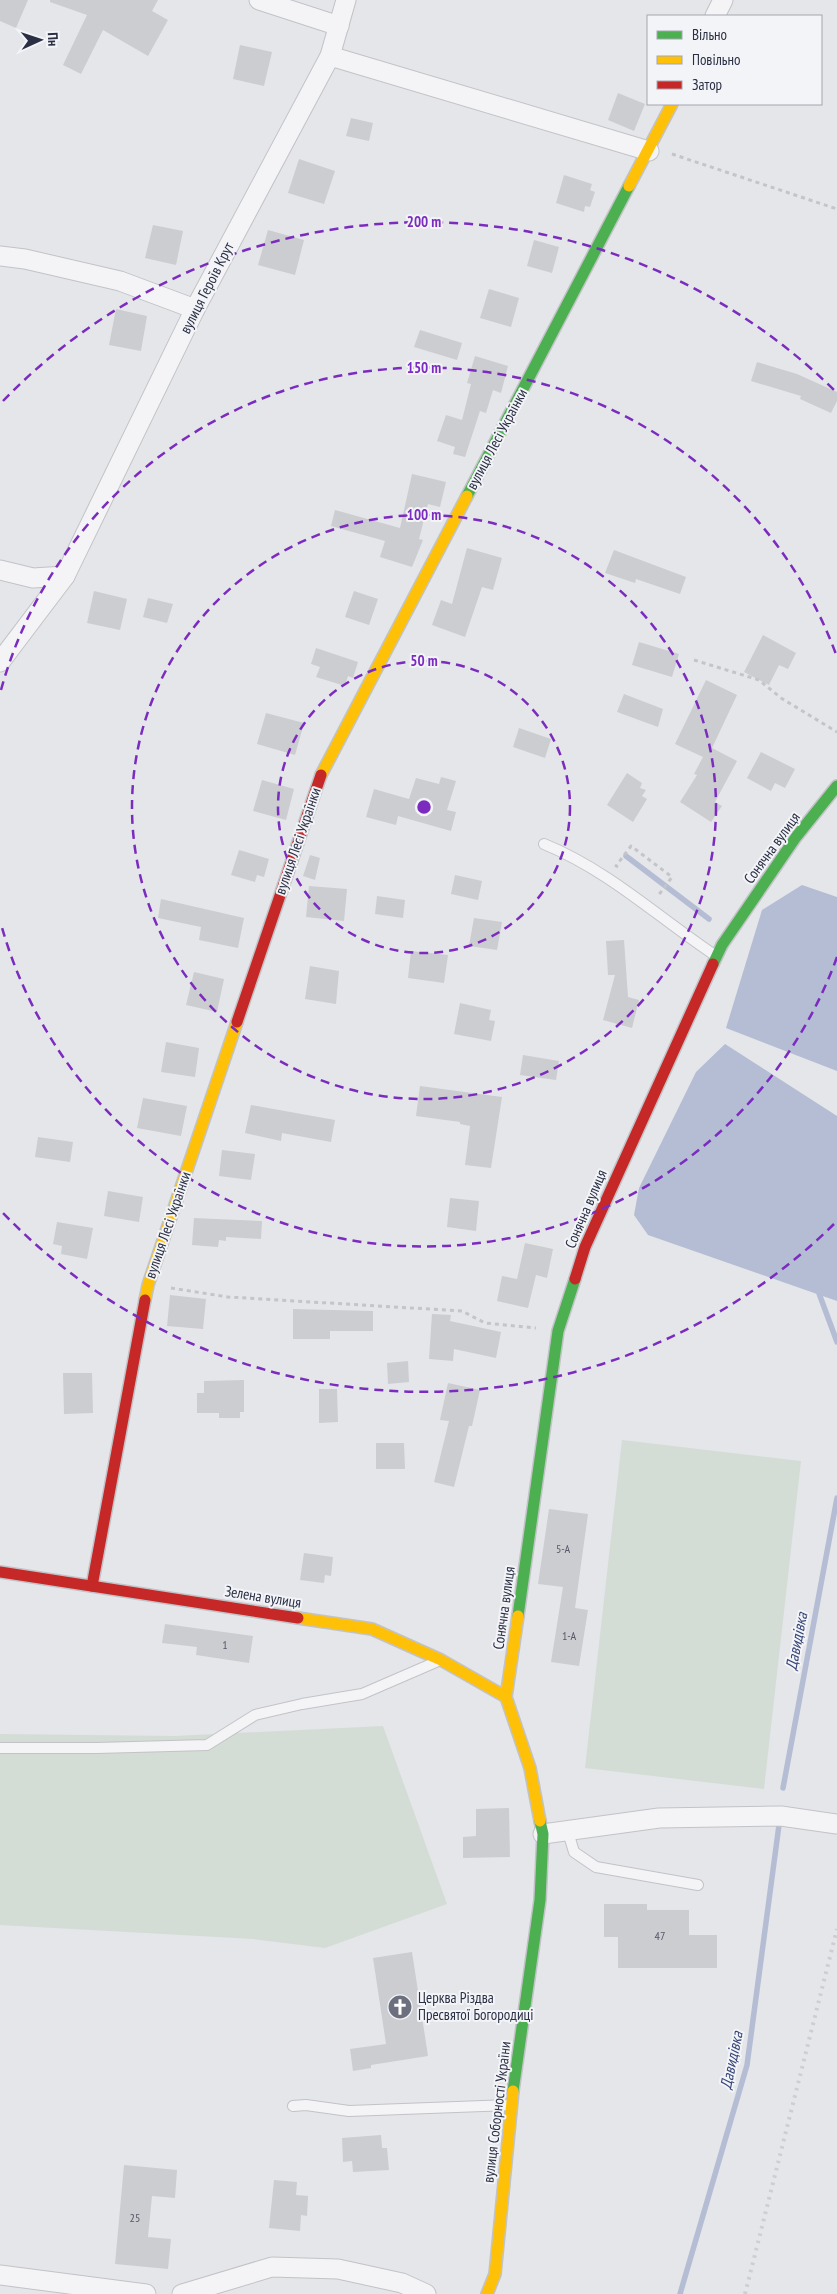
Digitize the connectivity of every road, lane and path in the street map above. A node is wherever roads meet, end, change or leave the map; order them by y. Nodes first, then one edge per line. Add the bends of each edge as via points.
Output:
1 (259, 0) edge
2 (346, 0) edge
3 (723, 0) edge
4 (716, 15) edge
5 (339, 26) junction
6 (330, 56) junction
7 (672, 105) edge
8 (657, 151) junction
9 (837, 209) edge
10 (0, 256) edge
11 (195, 309) junction
12 (0, 570) edge
13 (65, 576) junction
14 (694, 660) dead end
15 (0, 662) edge
16 (837, 732) edge
17 (837, 786) edge
18 (544, 844) dead end
19 (624, 871) dead end
20 (652, 892) dead end
21 (658, 896) junction
22 (665, 902) dead end
23 (717, 956) junction
24 (148, 1284) junction
25 (558, 1331) junction
26 (0, 1572) edge
27 (92, 1586) junction
28 (441, 1660) junction
29 (506, 1697) junction
30 (0, 1748) edge
31 (837, 1824) edge
32 (568, 1832) junction
33 (543, 1834) junction
34 (698, 1885) dead end
35 (511, 2105) junction
36 (293, 2106) dead end
37 (0, 2275) edge
38 (146, 2294) edge
39 (182, 2294) edge
40 (426, 2294) edge
41 (487, 2294) edge

1 - 5 street
2 - 5 street, вулиця Героїв Крут
3 - 4 street
5 - 6 street, вулиця Героїв Крут
6 - 8 street
6 - 11 street, вулиця Героїв Крут
7 - 8 street, вулиця Лесі Українки
8 - 9 path
8 - 24 street, вулиця Лесі Українки via 321,774
10 - 11 street via 120,280
11 - 13 street, вулиця Героїв Крут
12 - 13 street via 33,578
13 - 15 street, вулиця Героїв Крут
14 - 16 path via 759,680 781,698
17 - 23 street, Сонячна вулиця via 796,837
18 - 23 lane via 597,870
19 - 21 path via 616,866 631,846 672,877
20 - 21 path
21 - 22 path
23 - 25 street, Сонячна вулиця via 585,1247
24 - 25 path via 228,1297 462,1311 485,1323
24 - 27 street, вулиця Лесі Українки
25 - 29 street, Сонячна вулиця
26 - 27 street, Зелена вулиця
27 - 28 street, Зелена вулиця via 372,1629
28 - 29 street, Зелена вулиця
28 - 30 lane via 362,1694 255,1716 207,1745
29 - 33 street, вулиця Соборності України via 530,1768
31 - 32 street via 781,1816 659,1818
32 - 33 street
32 - 34 lane via 574,1852 596,1867
33 - 35 street, вулиця Соборності України via 540,1900
35 - 36 lane via 349,2110
35 - 41 street, вулиця Соборності України via 495,2274
37 - 38 street
39 - 40 street via 272,2267 338,2269 402,2283

